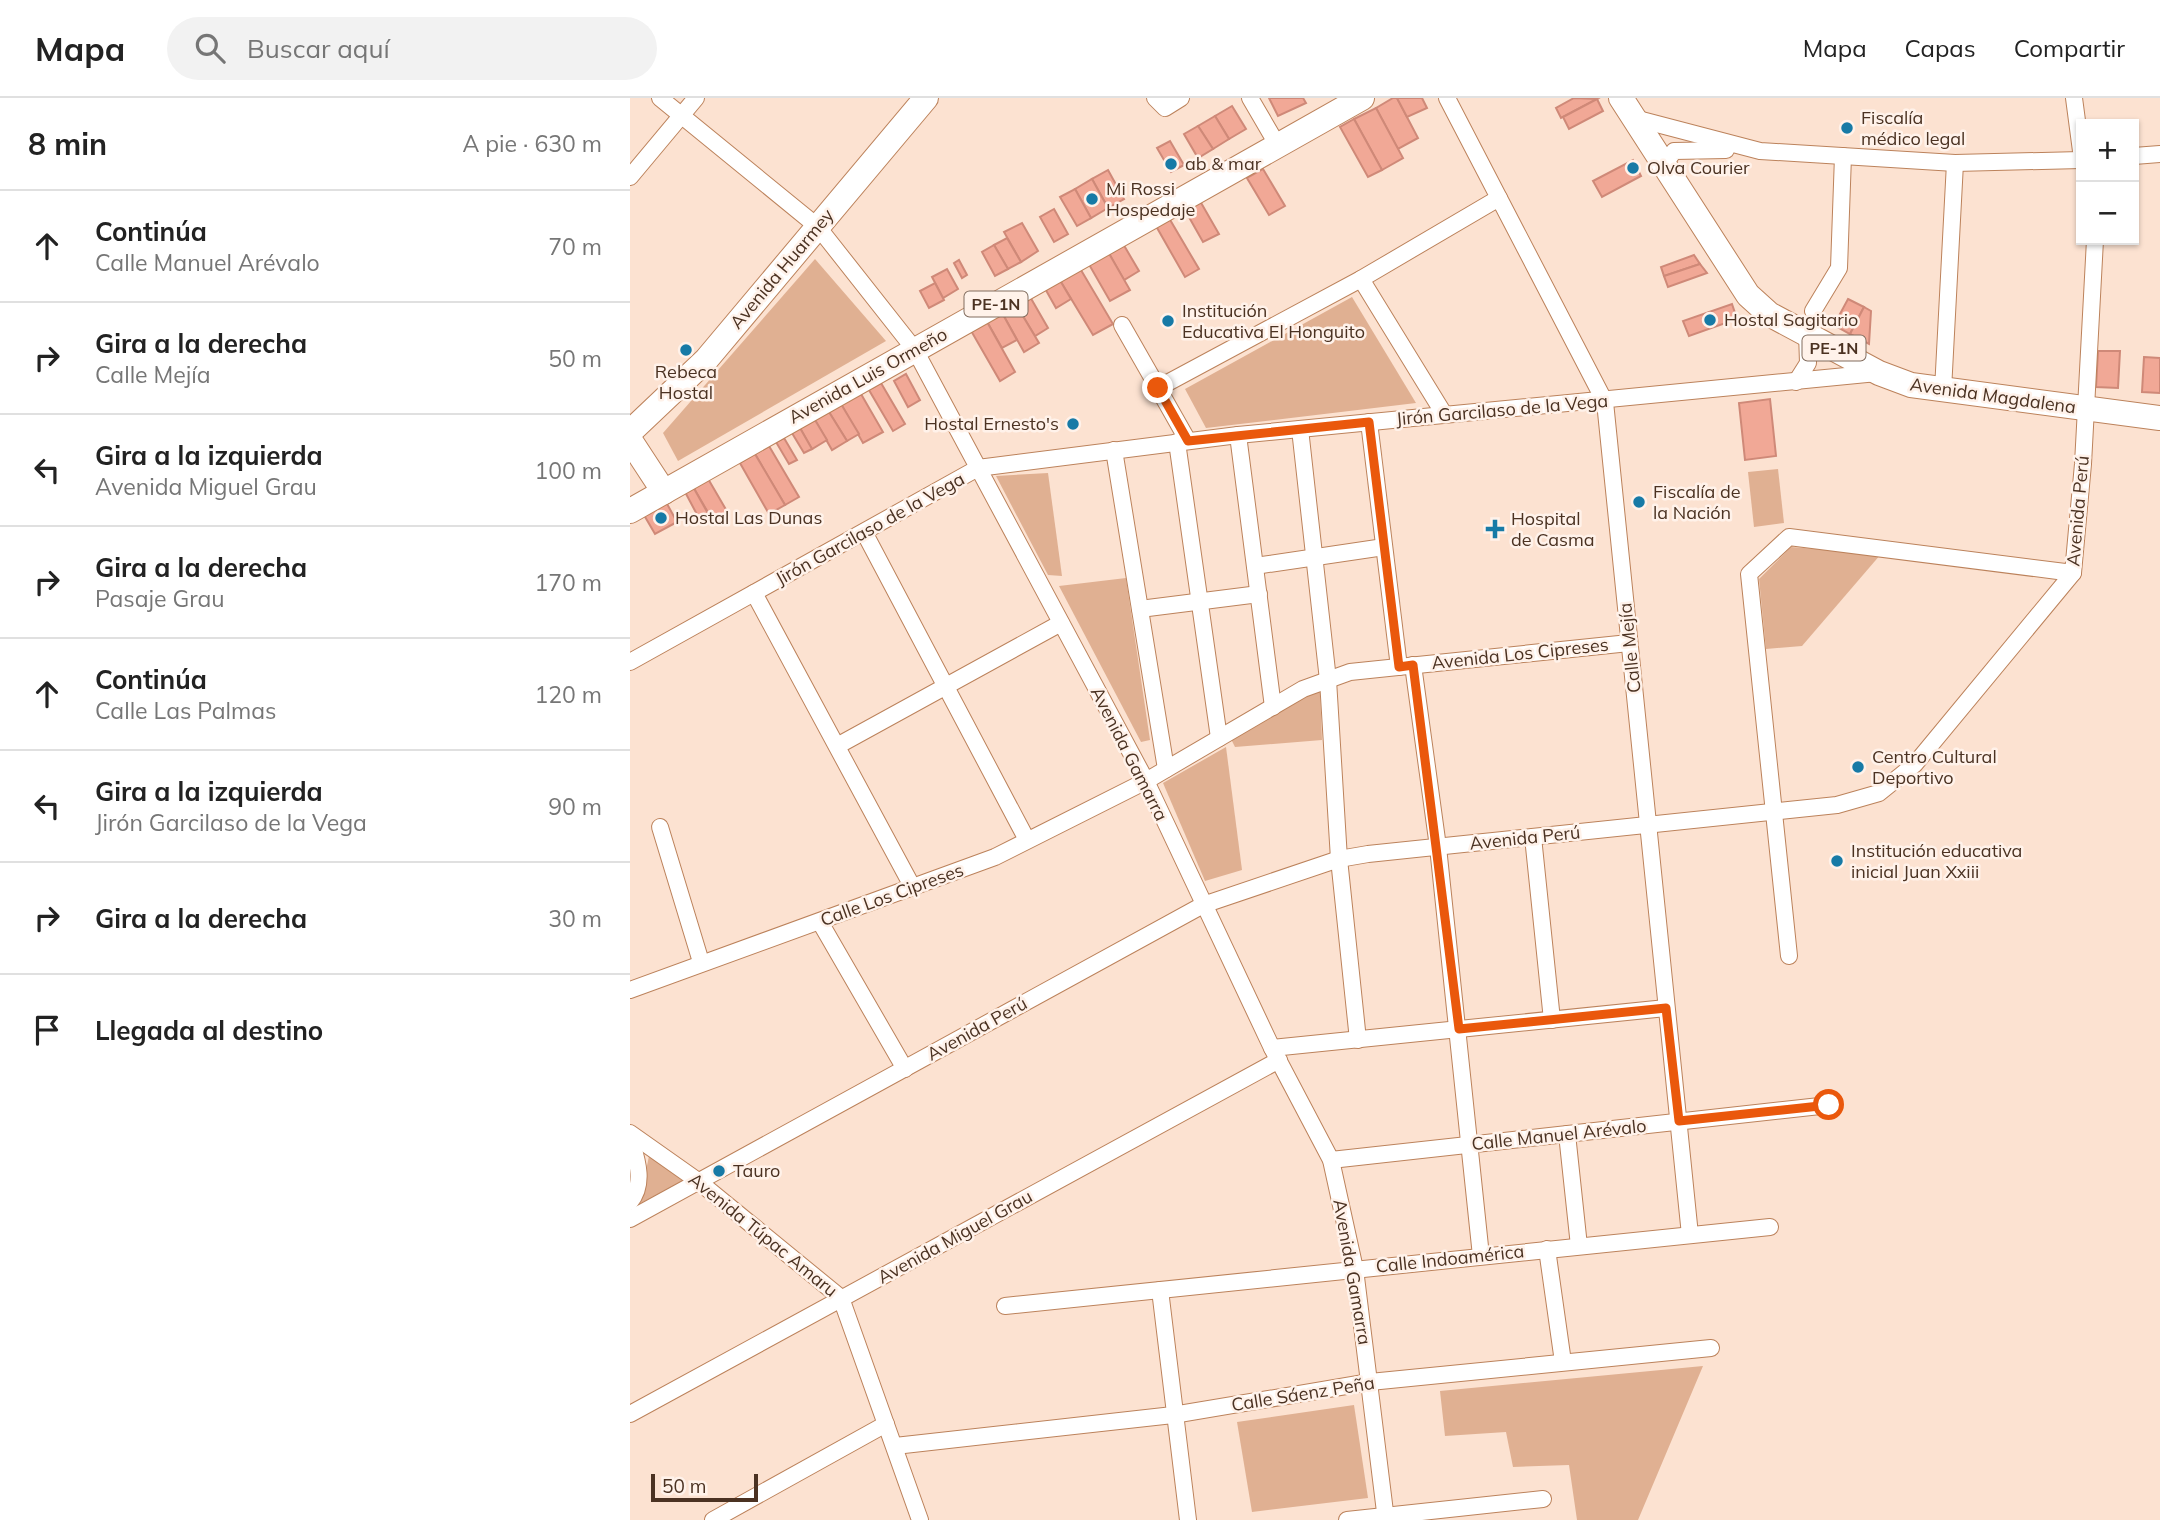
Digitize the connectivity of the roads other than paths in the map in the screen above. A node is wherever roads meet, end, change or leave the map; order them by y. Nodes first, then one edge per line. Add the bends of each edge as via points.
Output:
1 (660, 98) edge
2 (696, 98) edge
3 (926, 98) edge
4 (1181, 98) edge
5 (1250, 98) edge
6 (1362, 98) edge
7 (1447, 98) edge
8 (2074, 98) edge
9 (1160, 103) edge
10 (1628, 108) edge
11 (680, 114) junction
12 (2077, 119) edge
13 (1278, 146) junction
14 (1760, 151) junction
15 (2160, 154) edge
16 (1843, 156) junction
17 (2139, 156) edge
18 (2076, 160) edge
19 (1955, 163) junction
20 (1665, 164) junction
21 (630, 177) edge
22 (1499, 198) junction
23 (818, 228) junction
24 (2095, 245) edge
25 (1361, 279) junction
26 (1810, 322) junction
27 (1122, 325) dead end
28 (915, 350) junction
29 (1879, 373) junction
30 (1796, 382) junction
31 (1158, 388) junction
32 (1943, 390) junction
33 (1605, 402) junction
34 (2084, 410) junction
35 (1444, 414) junction
36 (2160, 418) edge
37 (1369, 422) junction
38 (1300, 429) junction
39 (630, 432) edge
40 (1238, 435) junction
41 (630, 440) edge
42 (1182, 442) junction
43 (1114, 450) junction
44 (978, 468) junction
45 (664, 492) junction
46 (630, 511) edge
47 (864, 532) junction
48 (1384, 547) junction
49 (1314, 557) junction
50 (1255, 566) junction
51 (2073, 573) junction
52 (754, 593) junction
53 (1259, 594) junction
54 (1200, 601) junction
55 (1140, 609) junction
56 (1061, 623) junction
57 (1629, 643) junction
58 (630, 662) edge
59 (1406, 666) junction
60 (1328, 680) junction
61 (946, 686) junction
62 (1273, 707) junction
63 (1219, 738) junction
64 (837, 746) junction
65 (1166, 769) junction
66 (1146, 781) junction
67 (1774, 812) junction
68 (1650, 825) junction
69 (660, 827) dead end
70 (1533, 837) junction
71 (1027, 841) junction
72 (1438, 847) junction
73 (1339, 859) junction
74 (912, 886) junction
75 (1203, 905) junction
76 (820, 922) junction
77 (1789, 956) dead end
78 (701, 962) junction
79 (630, 990) edge
80 (1666, 1008) junction
81 (1552, 1020) junction
82 (1459, 1029) junction
83 (1357, 1040) junction
84 (1276, 1054) junction
85 (905, 1069) junction
86 (1829, 1105) dead end
87 (1679, 1121) junction
88 (1567, 1134) junction
89 (630, 1135) edge
90 (1468, 1145) junction
91 (1331, 1160) junction
92 (698, 1181) junction
93 (630, 1202) edge
94 (630, 1219) edge
95 (1770, 1227) dead end
96 (1690, 1235) junction
97 (1579, 1246) junction
98 (1547, 1249) junction
99 (1481, 1256) junction
100 (1355, 1269) junction
101 (1160, 1290) junction
102 (841, 1298) junction
103 (1006, 1306) dead end
104 (1711, 1348) dead end
105 (1563, 1362) junction
106 (1370, 1382) junction
107 (630, 1414) edge
108 (1173, 1415) junction
109 (886, 1424) junction
110 (895, 1446) junction
111 (1543, 1499) dead end
112 (1386, 1517) edge
113 (713, 1520) edge
114 (920, 1520) edge
115 (1188, 1520) edge
116 (1347, 1520) edge

1 - 11 street, Avenida Gamarra
2 - 11 street
3 - 23 highway, Avenida Huarmey
4 - 9 street
5 - 13 street
6 - 13 highway, Avenida Luis Ormeño / PE-1N
7 - 22 street, Calle Mejía
8 - 12 street
10 - 14 street
10 - 20 highway, Avenida Magdalena / PE-1N
11 - 21 street
11 - 23 street, Avenida Gamarra
13 - 28 highway, Avenida Luis Ormeño / PE-1N
14 - 16 street
14 - 20 street via 1684,148 1674,151
15 - 17 street
16 - 19 street
16 - 26 street via 1839,268
18 - 19 street
19 - 32 street
20 - 26 highway, Avenida Magdalena / PE-1N via 1748,295 1763,311
22 - 25 street
22 - 33 street, Calle Mejía
23 - 28 street, Avenida Gamarra
23 - 39 highway, Avenida Huarmey via 706,360
24 - 34 street, Avenida Perú
25 - 31 street
25 - 35 street
26 - 29 highway, Avenida Magdalena / PE-1N
26 - 30 street via 1808,363
27 - 31 street
28 - 44 street, Avenida Gamarra
28 - 45 highway, Avenida Luis Ormeño / PE-1N
29 - 30 street, Jirón Garcilaso de la Vega
29 - 32 highway, Avenida Magdalena / PE-1N
30 - 33 street, Jirón Garcilaso de la Vega
31 - 42 street
32 - 34 highway, Avenida Magdalena / PE-1N
33 - 35 street, Jirón Garcilaso de la Vega
33 - 57 street, Calle Mejía
34 - 36 highway, Avenida Magdalena / PE-1N
34 - 51 street, Avenida Perú
35 - 37 street, Jirón Garcilaso de la Vega
37 - 38 street, Jirón Garcilaso de la Vega
37 - 48 street
38 - 40 street, Jirón Garcilaso de la Vega
38 - 49 street
40 - 42 street, Jirón Garcilaso de la Vega
40 - 50 street
41 - 45 highway
42 - 43 street, Jirón Garcilaso de la Vega
42 - 54 street
43 - 44 street, Jirón Garcilaso de la Vega
43 - 55 street
44 - 47 street, Jirón Garcilaso de la Vega
44 - 56 street, Avenida Gamarra
45 - 46 highway, Avenida Luis Ormeño / PE-1N
47 - 52 street, Jirón Garcilaso de la Vega
47 - 61 street
48 - 49 street
48 - 59 street
49 - 50 street
49 - 60 street
50 - 53 street
51 - 67 street, Avenida Perú via 1915,764 1879,793 1837,805
51 - 67 street via 1788,537 1749,574
52 - 58 street, Jirón Garcilaso de la Vega
52 - 64 street
53 - 54 street
53 - 62 street
54 - 55 street
54 - 63 street
55 - 65 street
56 - 61 street
56 - 66 street, Avenida Gamarra
57 - 59 street, Avenida Los Cipreses
57 - 68 street, Calle Mejía
59 - 60 street, Avenida Los Cipreses via 1350,672
59 - 72 street
60 - 62 street, Avenida Los Cipreses
60 - 73 street
61 - 64 street
61 - 71 street
62 - 63 street, Avenida Los Cipreses
63 - 65 street, Avenida Los Cipreses
64 - 74 street
65 - 66 street, Avenida Los Cipreses
66 - 71 street, Calle Los Cipreses
66 - 75 street, Avenida Gamarra
67 - 68 street, Avenida Perú
67 - 77 street
68 - 70 street, Avenida Perú
68 - 80 street, Calle Mejía
69 - 78 street
70 - 72 street, Avenida Perú
70 - 81 street
71 - 74 street, Calle Los Cipreses
72 - 73 street, Avenida Perú
72 - 82 street
73 - 75 street, Avenida Perú
73 - 83 street
74 - 76 street, Calle Los Cipreses
75 - 84 street, Avenida Gamarra
75 - 85 street, Avenida Perú
76 - 78 street, Calle Los Cipreses
76 - 85 street
78 - 79 street, Calle Los Cipreses
80 - 81 street, Avenida Miguel Grau
80 - 87 street, Calle Mejía
81 - 82 street, Avenida Miguel Grau
82 - 83 street, Avenida Miguel Grau
82 - 90 street
83 - 84 street, Avenida Miguel Grau
84 - 91 street, Avenida Gamarra
84 - 102 street, Avenida Miguel Grau
85 - 92 street, Avenida Perú
86 - 87 street, Calle Manuel Arévalo
87 - 88 street, Calle Manuel Arévalo
87 - 96 street, Calle Mejía
88 - 90 street, Calle Manuel Arévalo
88 - 97 street
89 - 92 street, Avenida Túpac Amaru
89 - 93 street via 640,1170
90 - 91 street, Calle Manuel Arévalo
90 - 99 street
91 - 100 street, Avenida Gamarra
92 - 94 street, Avenida Perú
92 - 102 street, Avenida Túpac Amaru
95 - 96 street, Calle Indoamérica
96 - 97 street, Calle Indoamérica
97 - 98 street, Calle Indoamérica
98 - 99 street, Calle Indoamérica
98 - 105 street
99 - 100 street, Calle Indoamérica
100 - 101 street, Calle Indoamérica
100 - 106 street, Avenida Gamarra
101 - 103 street, Calle Indoamérica
101 - 108 street
102 - 107 street, Avenida Miguel Grau
102 - 109 street, Avenida Túpac Amaru
104 - 105 street, Calle Sáenz Peña
105 - 106 street, Calle Sáenz Peña
106 - 108 street, Calle Sáenz Peña
106 - 112 street, Avenida Gamarra
108 - 110 street, Calle Sáenz Peña
108 - 115 street
109 - 110 street, Avenida Túpac Amaru
109 - 113 street
110 - 114 street, Avenida Túpac Amaru
111 - 112 street
112 - 116 street

